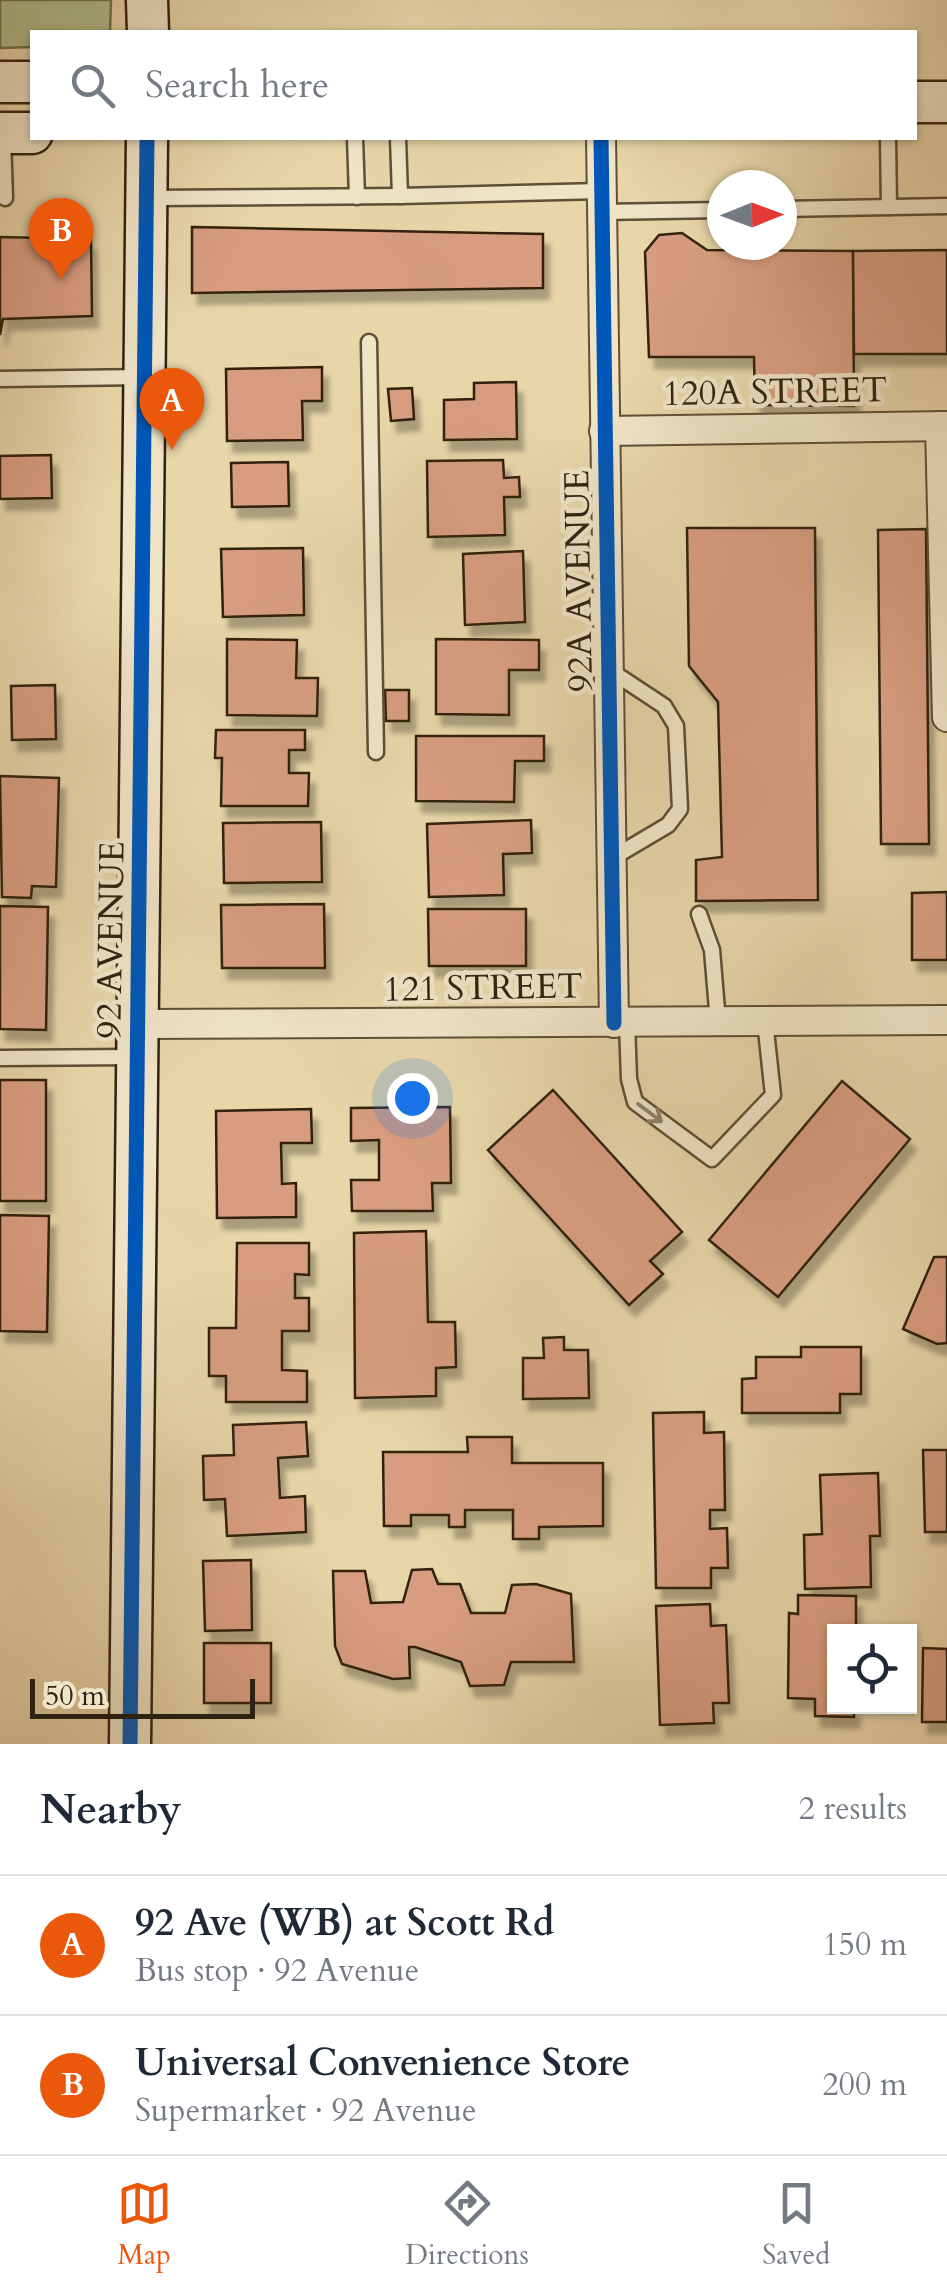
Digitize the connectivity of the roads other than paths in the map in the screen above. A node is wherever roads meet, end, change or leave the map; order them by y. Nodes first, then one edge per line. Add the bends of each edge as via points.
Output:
1 (148, 0) edge
2 (148, 30) edge
3 (0, 82) edge
4 (30, 82) edge
5 (917, 102) edge
6 (947, 102) edge
7 (12, 133) edge
8 (147, 140) edge
9 (355, 140) edge
10 (398, 140) edge
11 (601, 140) edge
12 (888, 140) edge
13 (400, 196) junction
14 (357, 197) junction
15 (5, 198) dead end
16 (146, 198) junction
17 (601, 201) junction
18 (947, 206) edge
19 (889, 207) junction
20 (707, 209) edge
21 (797, 209) edge
22 (369, 342) dead end
23 (144, 377) junction
24 (0, 379) edge
25 (944, 426) edge
26 (604, 431) junction
27 (610, 670) junction
28 (947, 717) edge
29 (376, 752) dead end
30 (614, 857) junction
31 (699, 914) dead end
32 (947, 1020) edge
33 (765, 1021) junction
34 (718, 1022) junction
35 (620, 1023) junction
36 (139, 1040) junction
37 (0, 1058) edge
38 (130, 1744) edge

1 - 2 street
3 - 4 street
5 - 6 street
7 - 15 lane
8 - 16 street, 92 AVENUE
9 - 14 lane
10 - 13 lane
11 - 17 street, 92A AVENUE
12 - 19 lane
13 - 14 lane
13 - 17 lane
14 - 16 lane
16 - 23 street, 92 AVENUE
17 - 20 lane
17 - 26 street, 92A AVENUE
18 - 19 lane
19 - 21 lane
22 - 29 lane
23 - 24 lane
23 - 36 street, 92 AVENUE
25 - 26 street, 120A STREET
25 - 28 street
26 - 27 street, 92A AVENUE
27 - 30 street, 92A AVENUE
27 - 30 lane via 664,706 676,726 680,808 668,825
30 - 35 street, 92A AVENUE
31 - 34 lane via 712,950
32 - 33 street, 121 STREET
33 - 34 street, 121 STREET
35 -> 33 lane via 635,1102 712,1159 772,1095
34 - 35 street, 121 STREET
35 - 36 street, 121 STREET
36 - 37 lane
36 - 38 street, 92 AVENUE

